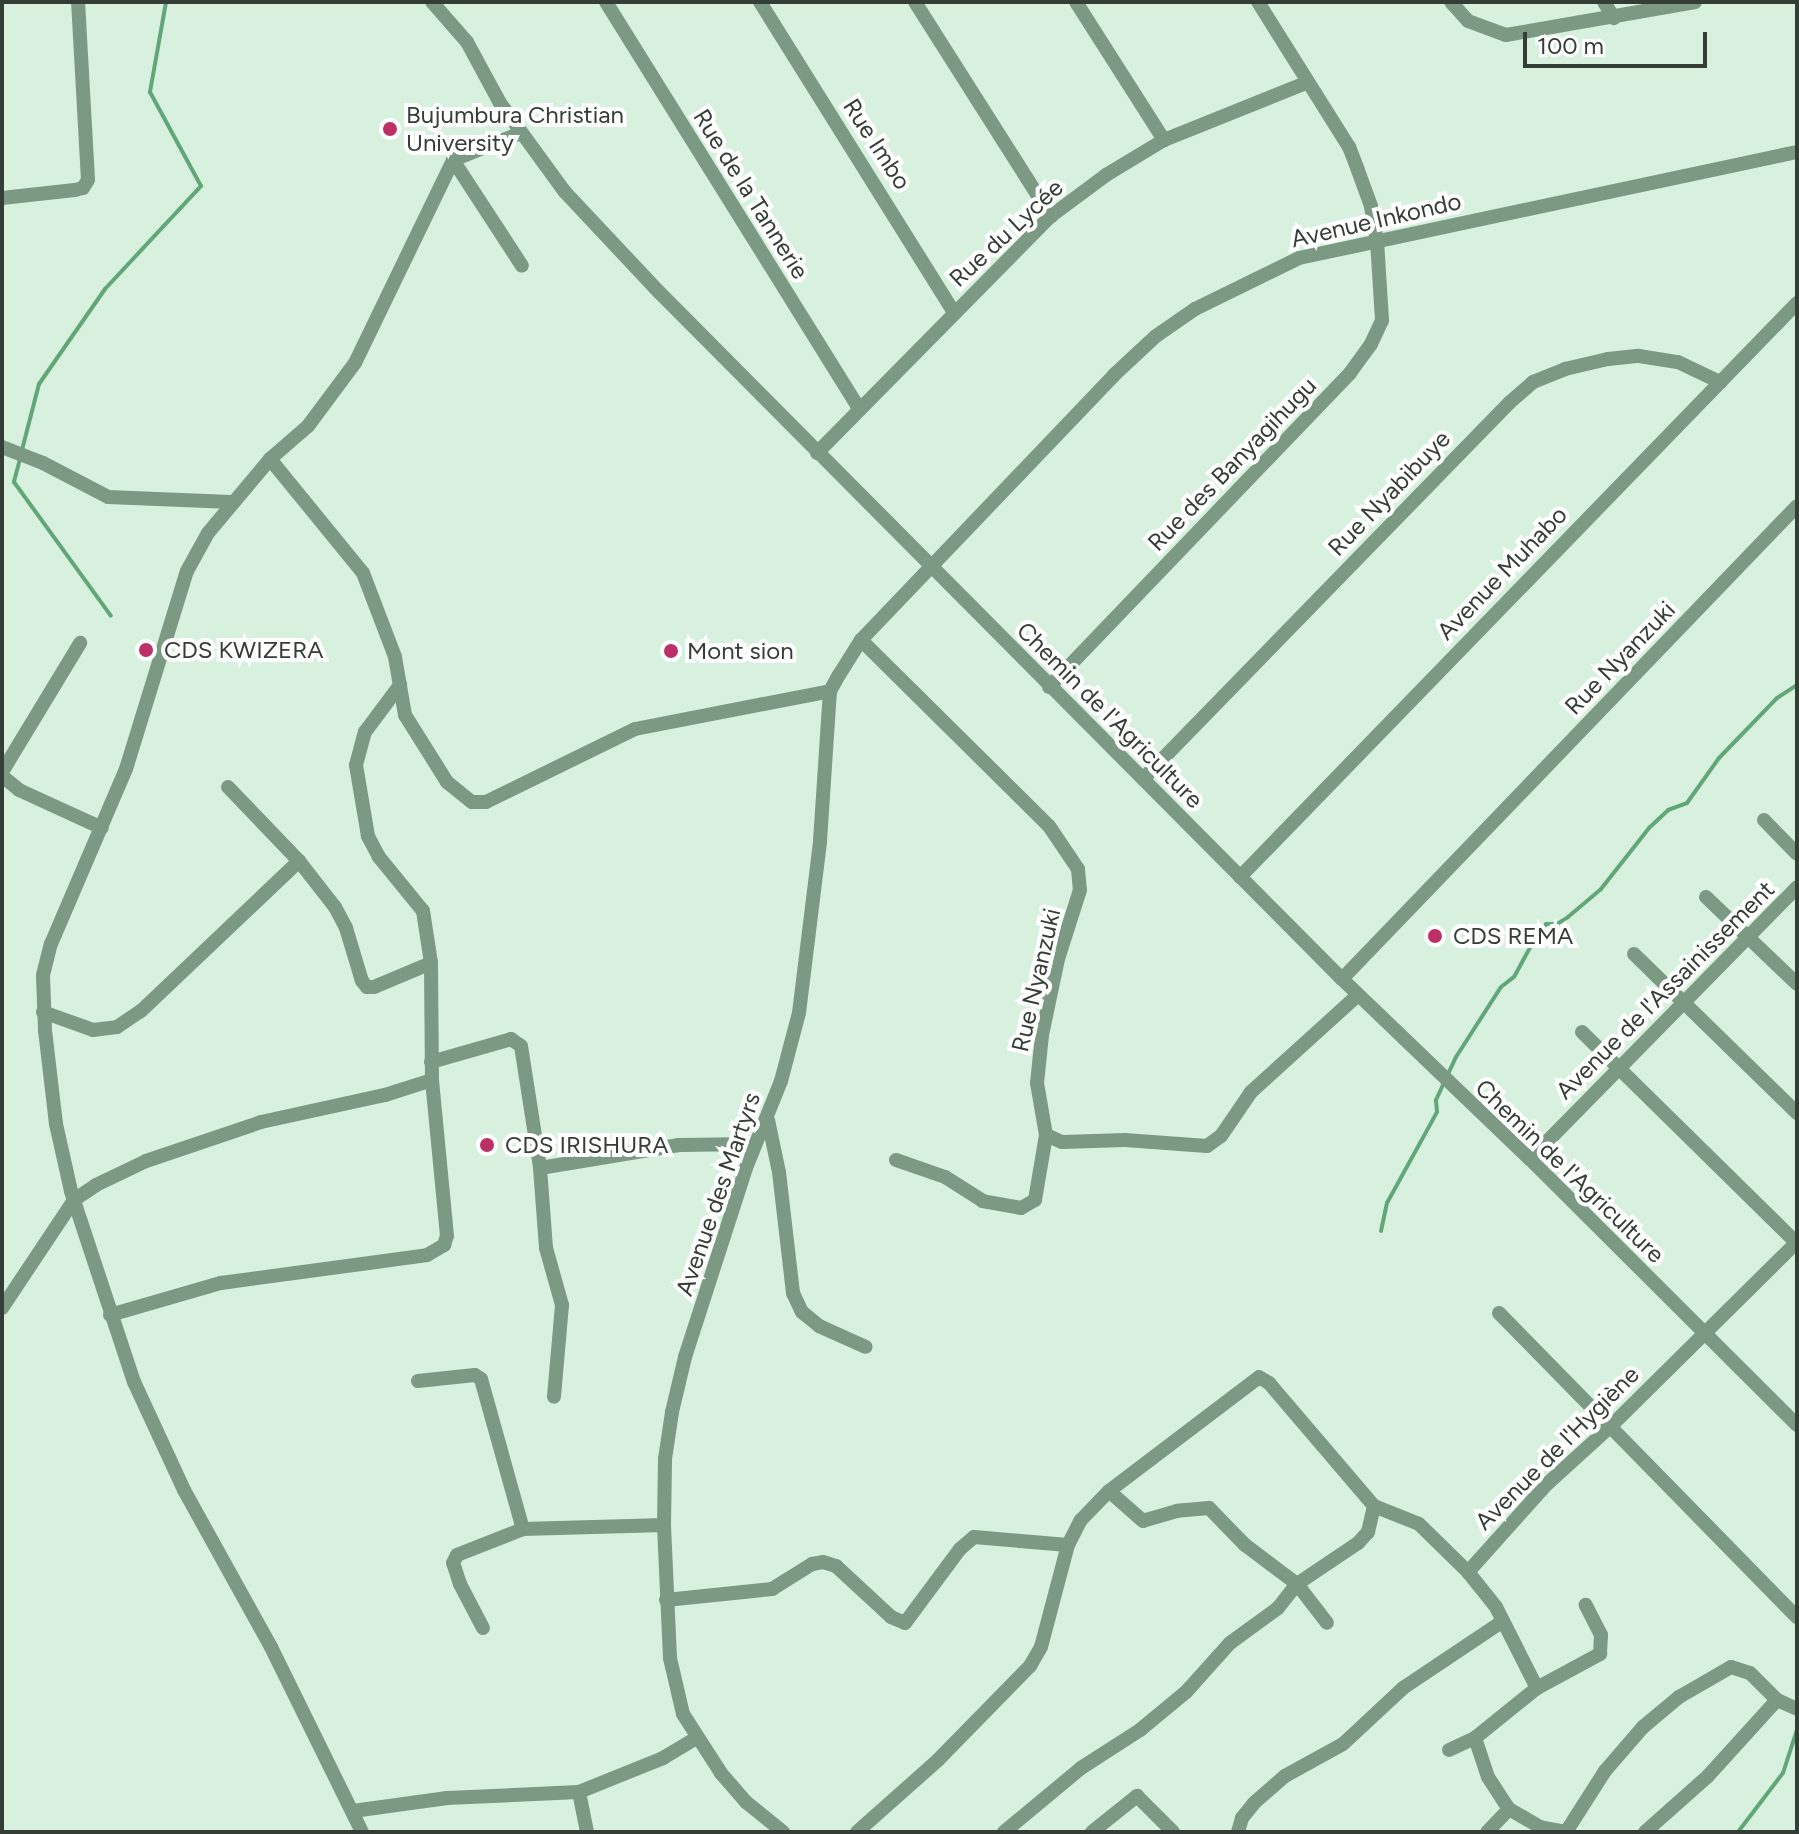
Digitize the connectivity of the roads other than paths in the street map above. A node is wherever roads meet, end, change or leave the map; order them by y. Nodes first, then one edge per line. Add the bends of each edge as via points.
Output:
1 (78, 2) edge
2 (432, 2) edge
3 (606, 2) edge
4 (760, 2) edge
5 (915, 2) edge
6 (1076, 2) edge
7 (1258, 2) edge
8 (1451, 2) edge
9 (1604, 2) edge
10 (1695, 2) edge
11 (1614, 18) junction
12 (1308, 82) junction
13 (521, 133) junction
14 (1164, 140) junction
15 (1797, 152) edge
16 (453, 160) junction
17 (2, 198) edge
18 (1051, 216) junction
19 (1377, 241) junction
20 (522, 266) dead end
21 (1797, 303) edge
22 (954, 313) junction
23 (1720, 382) junction
24 (859, 408) junction
25 (2, 447) edge
26 (817, 453) junction
27 (270, 459) junction
28 (231, 502) junction
29 (1797, 506) edge
30 (933, 569) junction
31 (861, 640) junction
32 (80, 643) dead end
33 (400, 685) junction
34 (1049, 687) junction
35 (830, 691) junction
36 (2, 774) edge
37 (1143, 779) junction
38 (228, 787) dead end
39 (1764, 820) dead end
40 (102, 828) junction
41 (1797, 854) edge
42 (299, 861) junction
43 (1240, 877) junction
44 (1797, 887) edge
45 (1706, 897) dead end
46 (1748, 938) junction
47 (1634, 954) dead end
48 (431, 963) junction
49 (1342, 979) junction
50 (1797, 984) edge
51 (1358, 995) junction
52 (1683, 1002) junction
53 (43, 1012) junction
54 (1582, 1032) dead end
55 (431, 1062) junction
56 (1619, 1067) junction
57 (432, 1080) junction
58 (1797, 1113) edge
59 (768, 1120) junction
60 (1046, 1135) junction
61 (754, 1144) junction
62 (1530, 1159) junction
63 (896, 1160) dead end
64 (540, 1168) junction
65 (74, 1200) junction
66 (1797, 1243) edge
67 (2, 1308) edge
68 (1499, 1313) dead end
69 (110, 1315) junction
70 (1704, 1332) junction
71 (866, 1347) dead end
72 (418, 1381) dead end
73 (554, 1397) dead end
74 (1612, 1425) junction
75 (1797, 1425) edge
76 (1109, 1491) junction
77 (1374, 1506) junction
78 (664, 1525) junction
79 (523, 1529) junction
80 (1068, 1545) junction
81 (1468, 1572) junction
82 (1297, 1584) junction
83 (666, 1600) junction
84 (1586, 1605) dead end
85 (1797, 1617) edge
86 (1503, 1621) junction
87 (1327, 1623) dead end
88 (483, 1628) dead end
89 (1537, 1688) junction
90 (1777, 1700) junction
91 (1797, 1709) edge
92 (696, 1738) junction
93 (1475, 1738) junction
94 (1449, 1750) dead end
95 (579, 1792) junction
96 (1509, 1809) junction
97 (353, 1811) junction
98 (362, 1832) edge
99 (587, 1832) edge
100 (783, 1832) edge
101 (857, 1832) edge
102 (1004, 1832) edge
103 (1092, 1832) edge
104 (1173, 1832) edge
105 (1238, 1832) edge
106 (1487, 1832) edge
107 (1566, 1832) edge
108 (1645, 1832) edge

1 - 17 street via 88,180 75,190
2 - 13 street, Chemin de l'Agriculture via 467,42
3 - 24 street, Rue de la Tannerie
4 - 22 street, Rue Imbo
5 - 18 street
6 - 14 street
7 - 12 street, Rue des Banyagihugu
8 - 11 street via 1468,21 1506,35
9 - 11 street
10 - 11 street
12 - 14 street, Rue du Lycée
12 - 19 street, Rue des Banyagihugu via 1353,158
13 - 16 street
13 - 26 street, Chemin de l'Agriculture via 565,192
14 - 18 street, Rue du Lycée
15 - 19 street, Avenue Inkondo
16 - 20 street
16 - 27 street via 355,363 308,426
18 - 22 street, Rue du Lycée
19 - 30 street, Avenue Inkondo via 1299,258 1195,309 1156,336
19 - 34 street, Rue des Banyagihugu via 1382,320 1357,364
21 - 23 street, Avenue Muhabo
22 - 24 street, Rue du Lycée
23 - 37 street, Rue Nyabibuye via 1678,362 1639,356 1565,369 1533,382
23 - 43 street, Avenue Muhabo
24 - 26 street, Rue du Lycée
25 - 28 street via 108,497
26 - 30 street, Chemin de l'Agriculture
27 - 28 street
27 - 33 street via 363,573 386,627
28 - 40 street via 187,571 157,678
29 - 49 street, Rue Nyanzuki
30 - 31 street, Avenue des Martyrs
30 - 34 street, Chemin de l'Agriculture
31 - 35 street, Avenue des Martyrs
31 - 60 street, Rue Nyanzuki via 1049,826 1078,869 1080,890 1042,1035 1037,1083
32 - 36 street
33 - 35 street via 405,715 447,782 461,796 486,802 635,729
33 - 48 street via 365,732 356,765 368,836 423,911
34 - 37 street, Chemin de l'Agriculture
35 - 59 street, Avenue des Martyrs via 820,841 799,1013
36 - 40 street via 19,790
37 - 43 street, Chemin de l'Agriculture
38 - 42 street
39 - 41 street
40 - 53 street via 51,944 43,975
42 - 48 street via 346,928 367,987
42 - 53 street via 141,1011 117,1027 93,1030
43 - 49 street, Chemin de l'Agriculture
44 - 46 street, Avenue de l'Assainissement
45 - 46 street
46 - 50 street
46 - 52 street, Avenue de l'Assainissement
47 - 52 street
48 - 55 street
49 - 51 street, Chemin de l'Agriculture
51 - 60 street via 1251,1092 1221,1136 1207,1146 1062,1142
51 - 62 street, Chemin de l'Agriculture
52 - 56 street, Avenue de l'Assainissement
52 - 58 street
53 - 65 street via 56,1124
54 - 56 street
55 - 57 street
55 - 64 street via 516,1041
56 - 62 street, Avenue de l'Assainissement
56 - 66 street
57 - 65 street via 261,1122 126,1169
57 - 69 street via 447,1236 437,1252 221,1283
59 - 61 street, Avenue des Martyrs
59 - 71 street via 793,1293 802,1312 819,1326
60 - 63 street, Rue Nyanzuki via 1035,1200 1029,1207 983,1201 945,1177
61 - 64 street via 679,1145
61 - 78 street, Avenue des Martyrs via 672,1412
62 - 70 street, Chemin de l'Agriculture
64 - 73 street via 546,1248 562,1305
65 - 67 street
65 - 69 street
66 - 70 street, Avenue de l'Hygiène
68 - 74 street
69 - 97 street via 162,1447
70 - 74 street, Avenue de l'Hygiène
70 - 75 street, Chemin de l'Agriculture
72 - 79 street via 475,1375 481,1379
74 - 81 street, Avenue de l'Hygiène via 1512,1518
74 - 85 street
76 - 77 street via 1259,1377
76 - 80 street via 1081,1520
76 - 82 street via 1143,1521 1209,1508 1245,1545
77 - 81 street via 1419,1524
77 - 82 street via 1368,1532 1358,1543
78 - 79 street
78 - 83 street, Avenue des Martyrs
79 - 88 street via 465,1551 453,1563
80 - 83 street via 974,1537 905,1623 891,1617 836,1566 823,1562 772,1589
80 - 101 street via 1041,1647 1030,1666 938,1760
81 - 86 street
82 - 87 street
82 - 102 street via 1278,1608 1230,1643 1186,1692
83 - 92 street, Avenue des Martyrs via 675,1684
84 - 89 street via 1601,1635 1600,1654
86 - 89 street
86 - 105 street via 1403,1688 1343,1744 1285,1776 1254,1803
89 - 93 street
90 - 91 street
90 - 107 street via 1750,1673 1731,1667 1679,1697 1622,1748
90 - 108 street via 1708,1776
92 - 95 street via 663,1758
92 - 100 street, Avenue des Martyrs via 746,1802
93 - 94 street
93 - 96 street via 1488,1777
95 - 97 street via 447,1798
95 - 99 street
96 - 106 street
96 - 107 street via 1540,1827
97 - 98 street
103 - 104 street via 1137,1796

